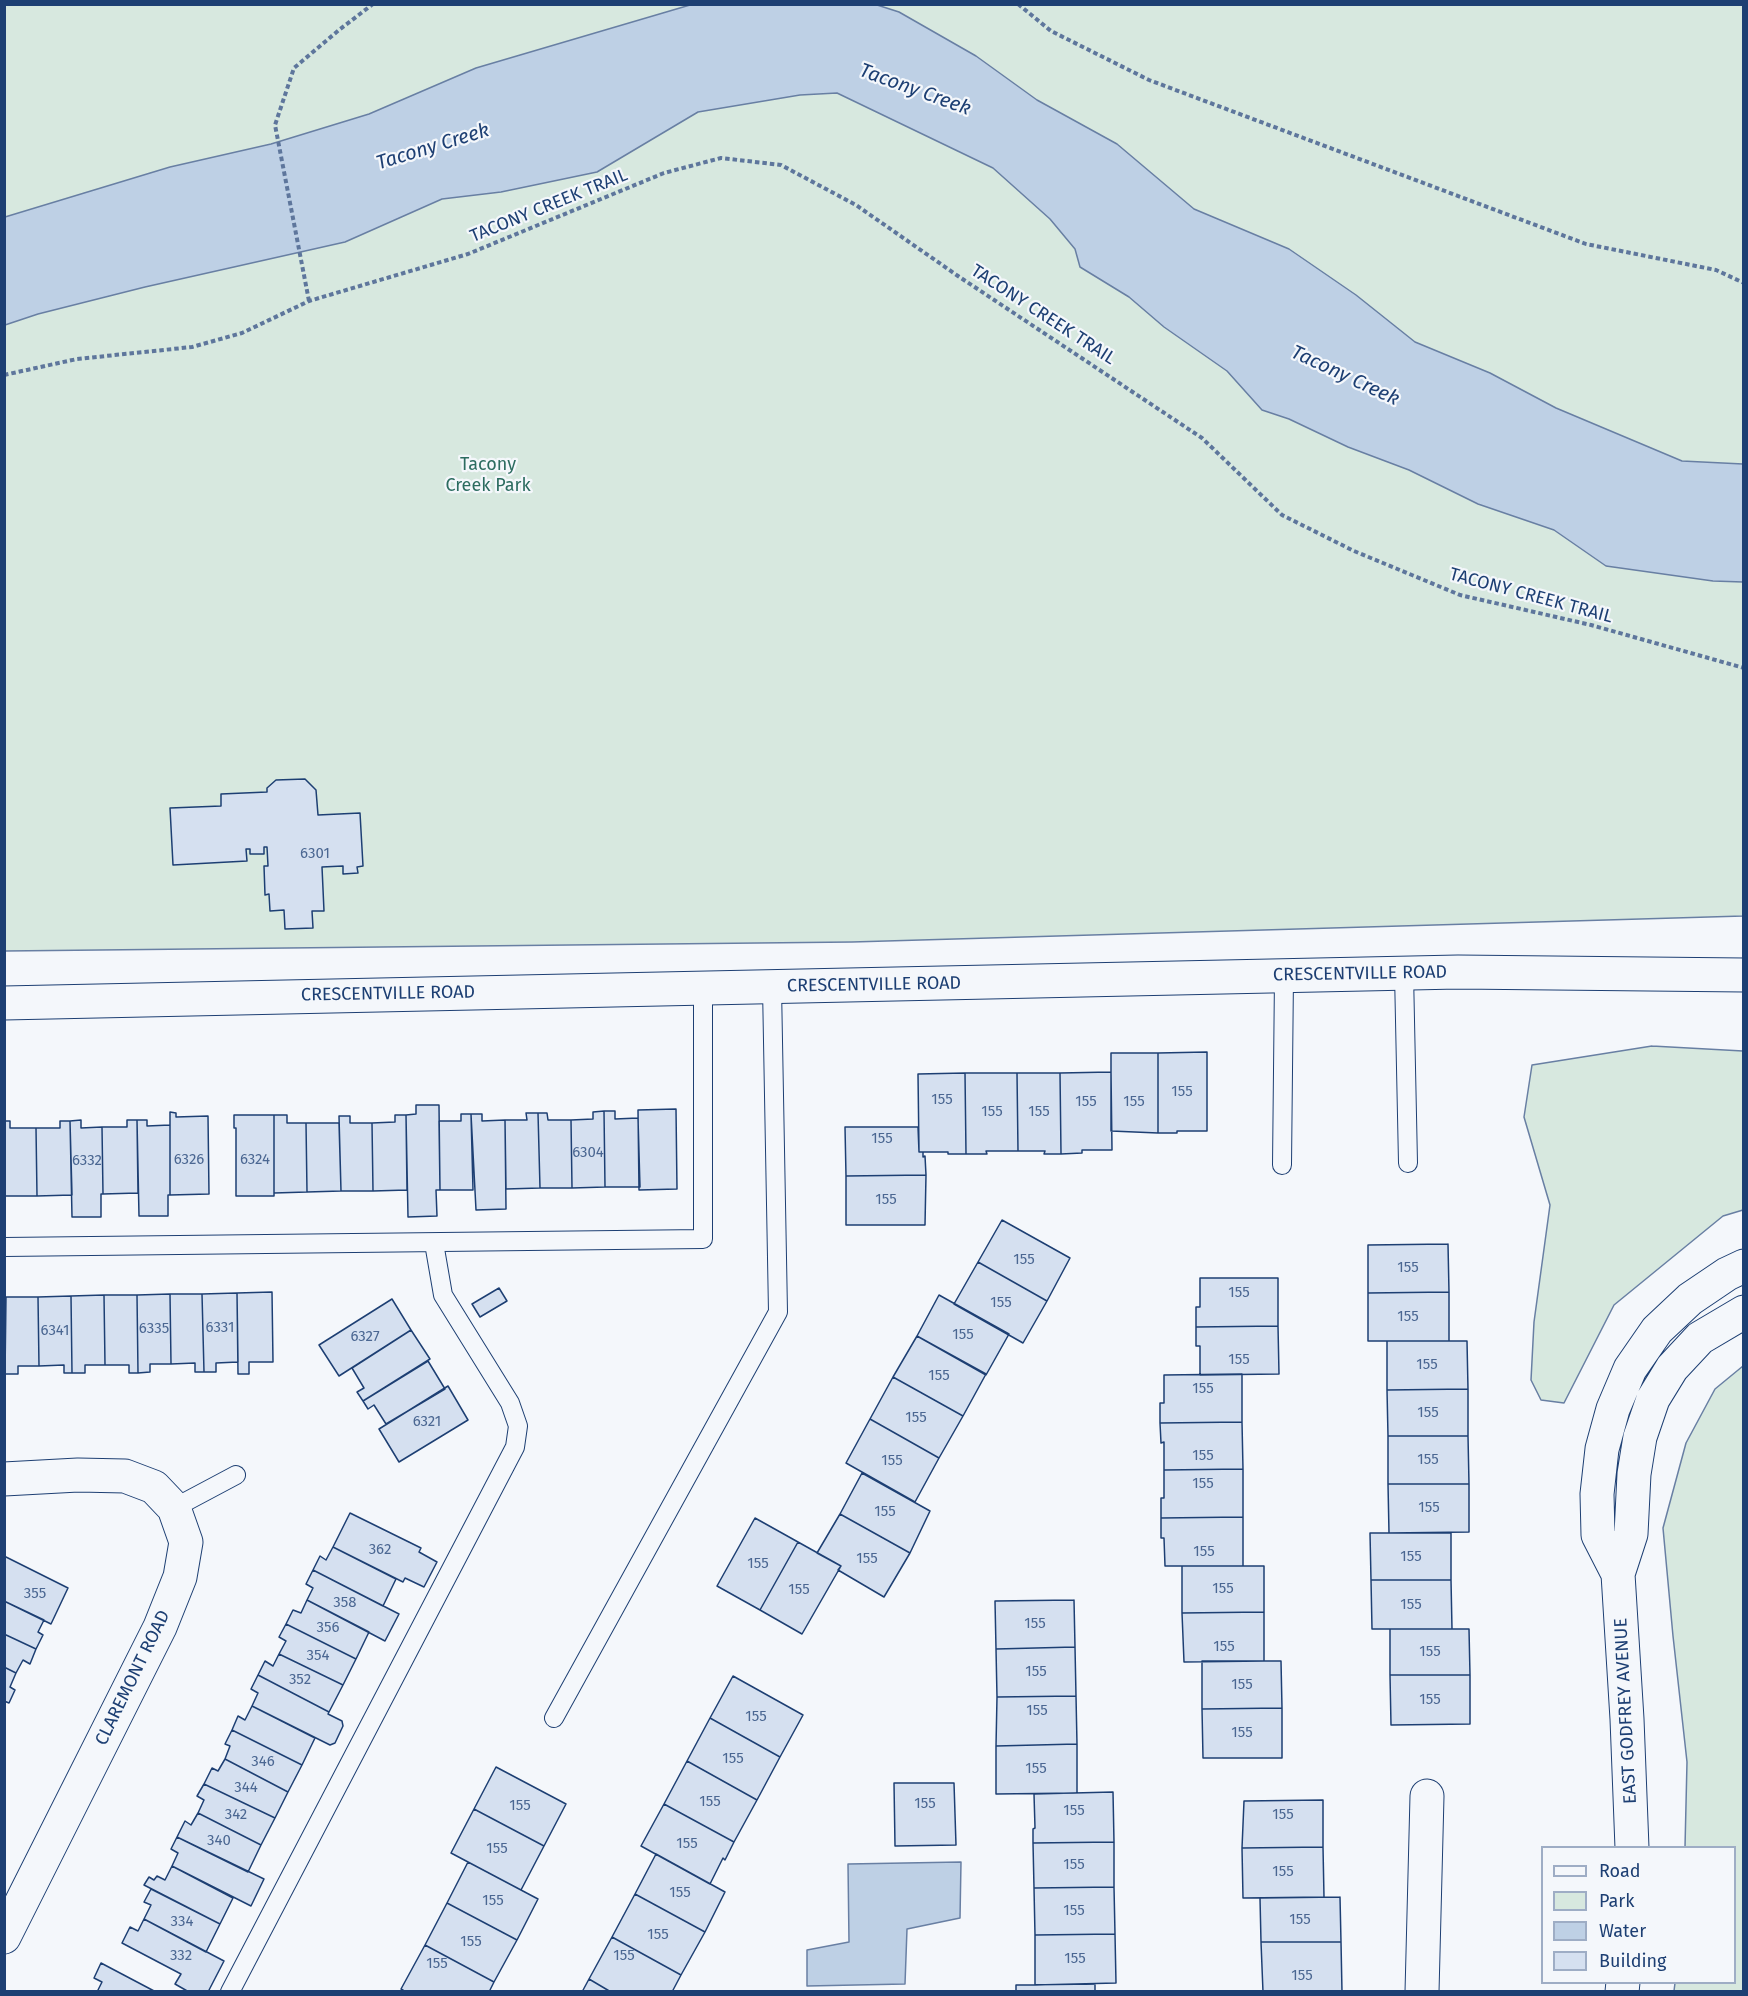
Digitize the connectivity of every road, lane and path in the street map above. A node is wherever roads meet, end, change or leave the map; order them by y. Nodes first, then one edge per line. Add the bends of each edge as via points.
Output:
1 (373, 4) edge
2 (1018, 4) edge
3 (1743, 283) edge
4 (309, 301) junction
5 (4, 375) edge
6 (1743, 668) edge
7 (1743, 953) edge
8 (1467, 972) junction
9 (1404, 974) junction
10 (1743, 975) edge
11 (1284, 976) junction
12 (772, 987) junction
13 (703, 988) junction
14 (4, 1003) edge
15 (1408, 1164) dead end
16 (1282, 1165) dead end
17 (434, 1243) junction
18 (4, 1247) edge
19 (1743, 1266) edge
20 (1743, 1312) edge
21 (236, 1475) dead end
22 (4, 1479) edge
23 (174, 1508) junction
24 (1618, 1574) junction
25 (554, 1718) dead end
26 (1427, 1796) dead end
27 (1632, 1846) edge
28 (4, 1937) edge
29 (230, 1992) edge
30 (1422, 1992) edge

1 - 4 path via 294,68 275,125
2 - 3 path via 1051,31 1149,80 1586,244 1716,270
4 - 5 path, TACONY CREEK TRAIL via 242,333 192,347 77,359
4 - 6 path, TACONY CREEK TRAIL via 468,254 664,173 721,158 781,165 856,205 1202,438 1282,514 1354,551 1460,595 1591,625
7 - 8 main road
8 - 9 main road, CRESCENTVILLE ROAD
8 - 10 main road, CRESCENTVILLE ROAD
9 - 11 main road, CRESCENTVILLE ROAD
9 - 15 lane
11 - 12 main road, CRESCENTVILLE ROAD
11 - 16 lane
12 - 13 main road, CRESCENTVILLE ROAD
12 - 25 lane via 778,1312
13 - 14 main road, CRESCENTVILLE ROAD
13 - 17 lane via 703,1239
17 - 18 lane
17 - 29 lane via 443,1294 510,1403 518,1426 515,1447
19 - 24 main road, EAST GODFREY AVENUE via 1690,1299 1657,1330 1630,1369 1613,1409 1602,1449 1598,1535
20 - 24 main road, EAST GODFREY AVENUE via 1700,1338 1672,1368 1653,1400 1640,1437 1631,1534
21 - 23 lane
22 - 23 main road, CLAREMONT ROAD via 124,1476 154,1487
23 - 28 main road, CLAREMONT ROAD via 186,1542 180,1577 160,1627
24 - 27 main road, EAST GODFREY AVENUE
26 - 30 main road

